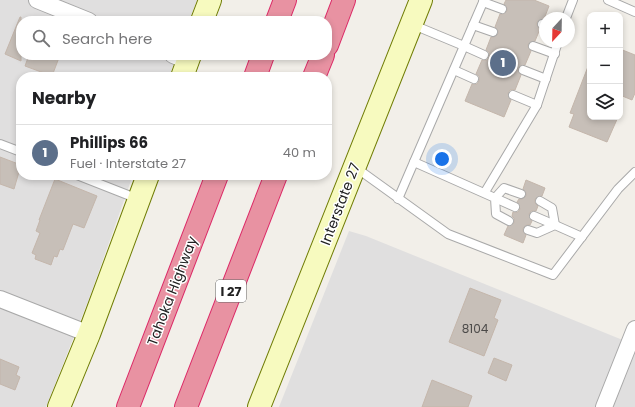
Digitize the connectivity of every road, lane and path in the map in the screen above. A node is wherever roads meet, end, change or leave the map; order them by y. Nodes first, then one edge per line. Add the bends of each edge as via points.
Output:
1 (37, 0) edge
2 (210, 0) edge
3 (285, 0) edge
4 (344, 0) edge
5 (421, 0) edge
6 (573, 0) edge
7 (608, 0) edge
8 (483, 1) edge
9 (502, 9) dead end
10 (568, 12) edge
11 (635, 12) edge
12 (77, 16) edge
13 (204, 16) edge
14 (278, 16) edge
15 (411, 24) junction
16 (473, 25) junction
17 (332, 32) edge
18 (493, 32) dead end
19 (464, 46) junction
20 (533, 46) dead end
21 (556, 48) edge
22 (554, 54) junction
23 (484, 55) dead end
24 (261, 60) edge
25 (321, 60) edge
26 (454, 70) junction
27 (523, 70) dead end
28 (257, 72) edge
29 (316, 72) edge
30 (474, 79) dead end
31 (546, 79) junction
32 (513, 95) dead end
33 (538, 105) junction
34 (0, 144) edge
35 (16, 150) edge
36 (414, 162) junction
37 (355, 166) junction
38 (635, 172) edge
39 (91, 180) edge
40 (146, 180) edge
41 (215, 180) edge
42 (274, 180) edge
43 (484, 192) junction
44 (521, 194) dead end
45 (494, 198) junction
46 (139, 199) junction
47 (398, 199) junction
48 (540, 201) dead end
49 (515, 207) dead end
50 (534, 216) dead end
51 (509, 221) dead end
52 (555, 225) junction
53 (528, 230) dead end
54 (582, 237) junction
55 (0, 299) edge
56 (635, 329) edge
57 (88, 334) junction
58 (607, 406) edge
59 (59, 407) edge
60 (128, 407) edge
61 (186, 407) edge
62 (259, 407) edge

1 - 12 street
2 - 13 main road
3 - 14 highway
4 - 17 highway
5 - 15 main road, Interstate 27
6 - 10 lane
7 - 11 lane
8 - 9 lane
8 - 16 lane
15 - 19 lane
15 - 37 main road, Interstate 27
16 - 18 lane
16 - 19 lane
19 - 23 lane
19 - 26 lane
20 - 22 lane
21 - 22 lane
22 - 31 lane
24 - 28 highway
25 - 29 highway
26 - 30 lane
26 - 36 lane
27 - 31 lane
31 - 33 lane
32 - 33 lane
33 - 43 lane
34 - 35 lane
36 - 43 lane
36 - 47 lane
37 - 47 lane
37 - 62 main road, Interstate 27
38 - 54 lane via 618,189
39 - 46 lane
40 - 46 main road
41 - 60 highway, Tahoka Highway
42 - 61 highway, I 27
43 - 45 lane
44 - 45 lane via 504,188
45 - 49 lane
45 - 51 lane via 496,214
46 - 57 main road
47 - 54 lane via 448,234 553,275
48 - 52 lane via 552,208
50 - 52 lane
52 - 53 lane via 537,233
52 - 54 lane
55 - 57 street
56 - 58 street
57 - 59 main road

